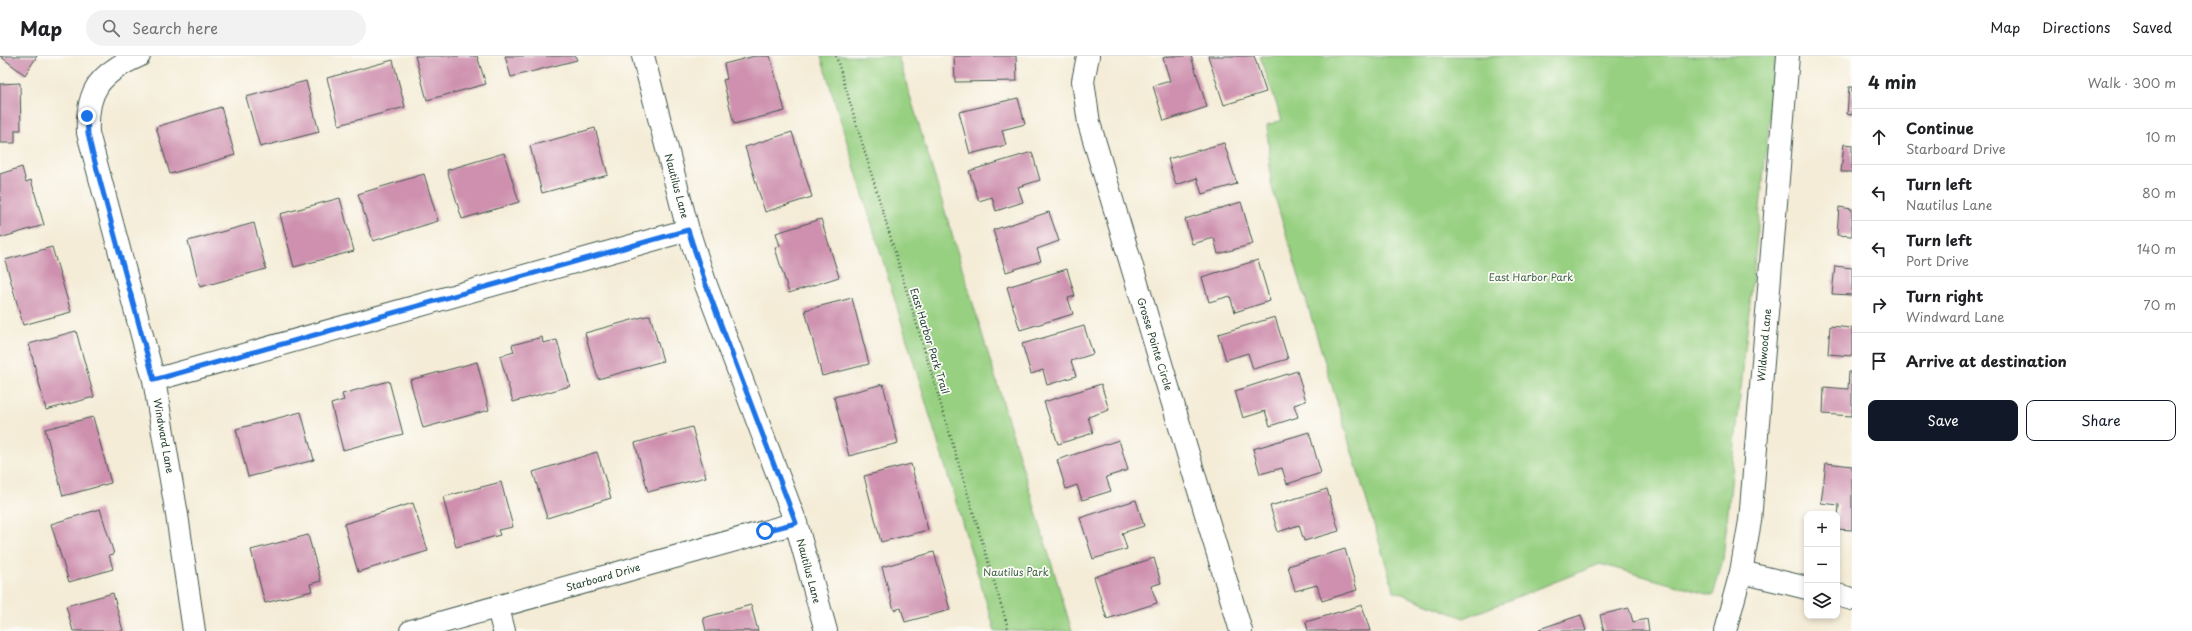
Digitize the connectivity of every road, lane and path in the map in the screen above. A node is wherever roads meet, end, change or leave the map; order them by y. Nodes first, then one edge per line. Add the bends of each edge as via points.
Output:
1 (138, 56) edge
2 (643, 56) edge
3 (836, 56) edge
4 (1088, 56) edge
5 (1788, 56) edge
6 (688, 230) junction
7 (154, 380) junction
8 (796, 523) junction
9 (1741, 572) junction
10 (1804, 587) edge
11 (1840, 596) edge
12 (1852, 598) edge
13 (498, 608) junction
14 (194, 631) edge
15 (410, 631) edge
16 (504, 631) edge
17 (826, 631) edge
18 (1009, 631) edge
19 (1241, 631) edge
20 (1725, 631) edge

1 - 7 street, Windward Lane via 113,68 100,82 90,98 87,116 93,155
2 - 6 street, Nautilus Lane
3 - 18 path, East Harbor Park Trail
4 - 19 street, Grosse Pointe Circle via 1083,81 1089,123
5 - 9 street, Wildwood Lane via 1750,522
6 - 7 street
6 - 8 street, Nautilus Lane via 706,285
7 - 14 street, Windward Lane
8 - 13 street, Starboard Drive
8 - 17 street, Nautilus Lane
9 - 10 street
9 - 20 street, Wildwood Lane
11 - 12 street
13 - 15 street, Starboard Drive
13 - 16 street

